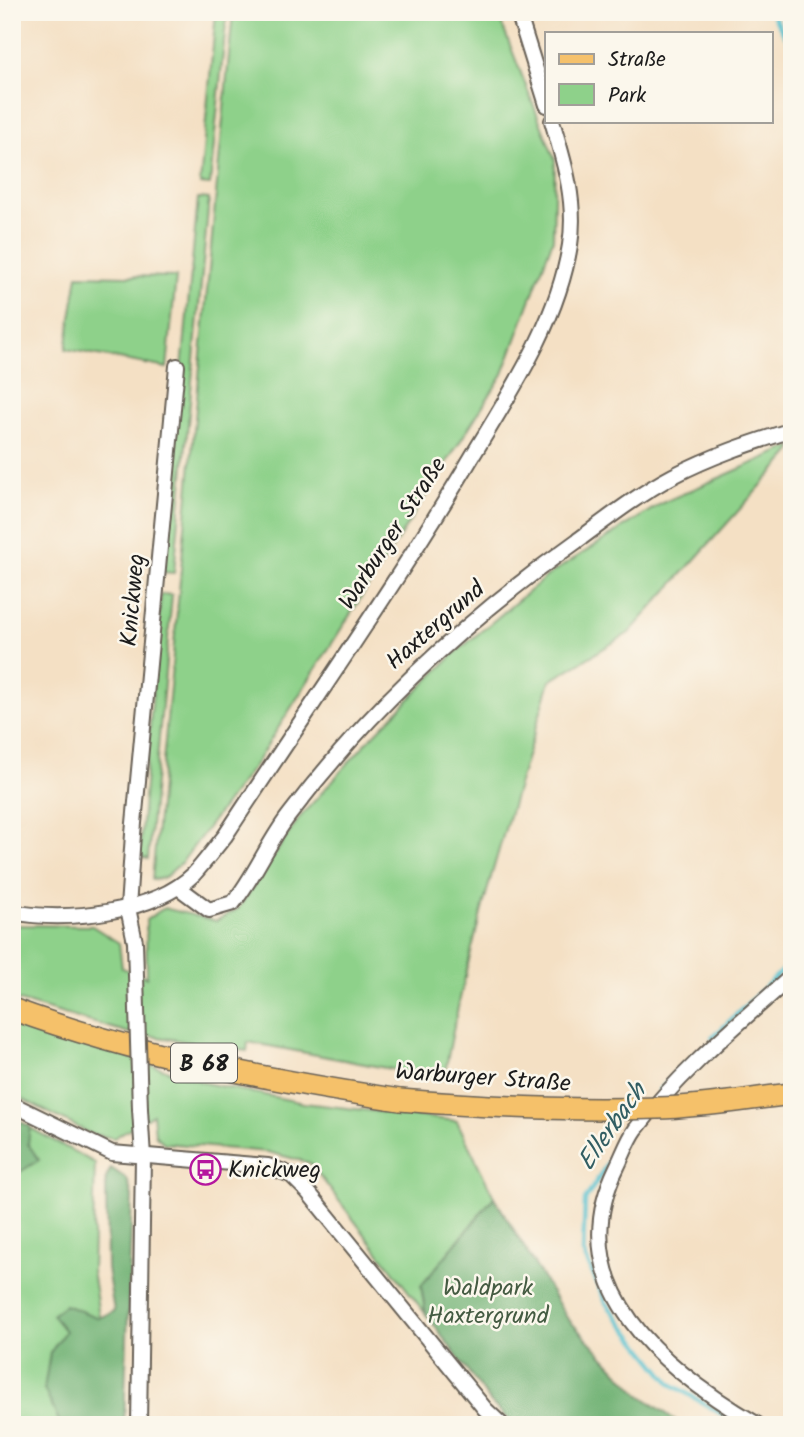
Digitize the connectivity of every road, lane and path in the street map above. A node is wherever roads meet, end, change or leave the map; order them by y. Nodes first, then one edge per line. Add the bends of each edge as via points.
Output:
1 (518, 12) edge
2 (545, 99) edge
3 (552, 122) edge
4 (177, 366) dead end
5 (792, 430) edge
6 (177, 887) junction
7 (128, 908) junction
8 (12, 912) edge
9 (792, 976) edge
10 (12, 1009) edge
11 (792, 1094) edge
12 (12, 1104) edge
13 (143, 1157) junction
14 (139, 1425) edge
15 (502, 1425) edge
16 (758, 1425) edge

1 - 2 street
3 - 6 street, Warburger Straße via 566,166 572,208 570,246 549,315 520,375 442,508 225,835 194,874
4 - 7 street, Knickweg
5 - 6 street, Haxtergrund via 731,449 654,487 490,606 394,691 355,735 289,814 233,903 209,910
6 - 7 street, Warburger Straße
7 - 8 street, Warburger Straße via 43,918
7 - 13 street, Knickweg, bridge via 135,942
9 - 16 street via 711,1049 635,1130 611,1179 598,1230 617,1298 646,1340 681,1375
10 - 11 main road, Warburger Straße / B 68, bridge via 205,1064 400,1100 610,1109
12 - 13 street via 112,1153
13 - 14 street, Knickweg
13 - 15 street via 256,1165 291,1175

